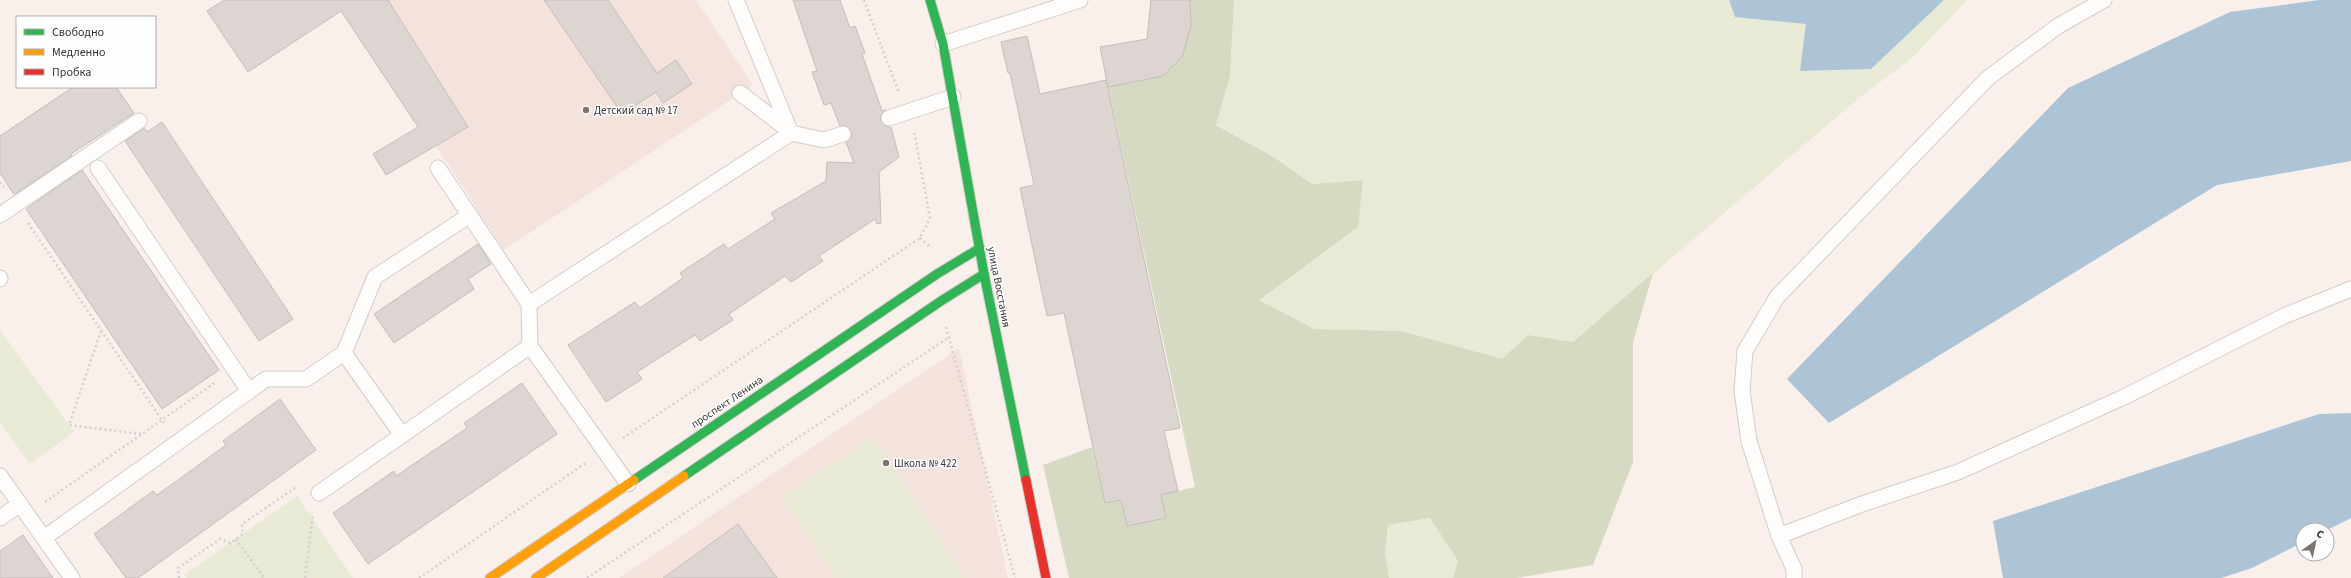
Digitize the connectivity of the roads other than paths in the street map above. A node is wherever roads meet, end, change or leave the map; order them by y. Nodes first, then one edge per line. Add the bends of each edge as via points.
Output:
1 (736, 0) edge
2 (930, 0) edge
3 (1080, 0) edge
4 (2104, 0) edge
5 (943, 44) junction
6 (740, 93) dead end
7 (953, 97) junction
8 (889, 118) dead end
9 (139, 122) dead end
10 (791, 133) junction
11 (843, 134) dead end
12 (98, 168) dead end
13 (438, 168) dead end
14 (0, 215) edge
15 (470, 215) junction
16 (980, 248) junction
17 (984, 274) junction
18 (2351, 288) edge
19 (529, 304) junction
20 (530, 346) junction
21 (344, 353) junction
22 (249, 391) junction
23 (402, 435) junction
24 (0, 476) edge
25 (628, 484) junction
26 (319, 493) road end
27 (23, 509) junction
28 (0, 518) edge
29 (1779, 536) junction
30 (44, 538) junction
31 (72, 578) edge
32 (490, 578) edge
33 (536, 578) edge
34 (1046, 578) edge
35 (1794, 578) edge

1 - 10 lane
2 - 5 main road, улица Восстания
3 - 5 lane
4 - 29 lane via 2058,26 1988,78 1777,297 1745,352 1742,391 1749,441
5 - 7 main road, улица Восстания
6 - 10 lane
7 - 8 lane
7 - 16 main road, улица Восстания
9 - 14 lane
10 - 11 lane via 824,140
10 - 19 lane
12 - 22 lane
13 - 15 lane
15 - 19 lane
15 - 21 lane via 375,277
16 - 17 main road, улица Восстания
16 - 25 main road, проспект Ленина
17 - 33 main road
17 - 34 main road, улица Восстания
18 - 29 lane via 2284,316 2124,397 1958,472 1862,504
19 - 20 lane
20 - 23 lane
20 - 25 lane
21 - 22 lane via 306,378 266,379
21 - 23 lane
22 - 30 lane
23 - 26 lane
24 - 27 lane
25 - 32 main road, проспект Ленина
27 - 28 lane
27 - 30 lane
29 - 35 lane via 1794,569
30 - 31 lane

